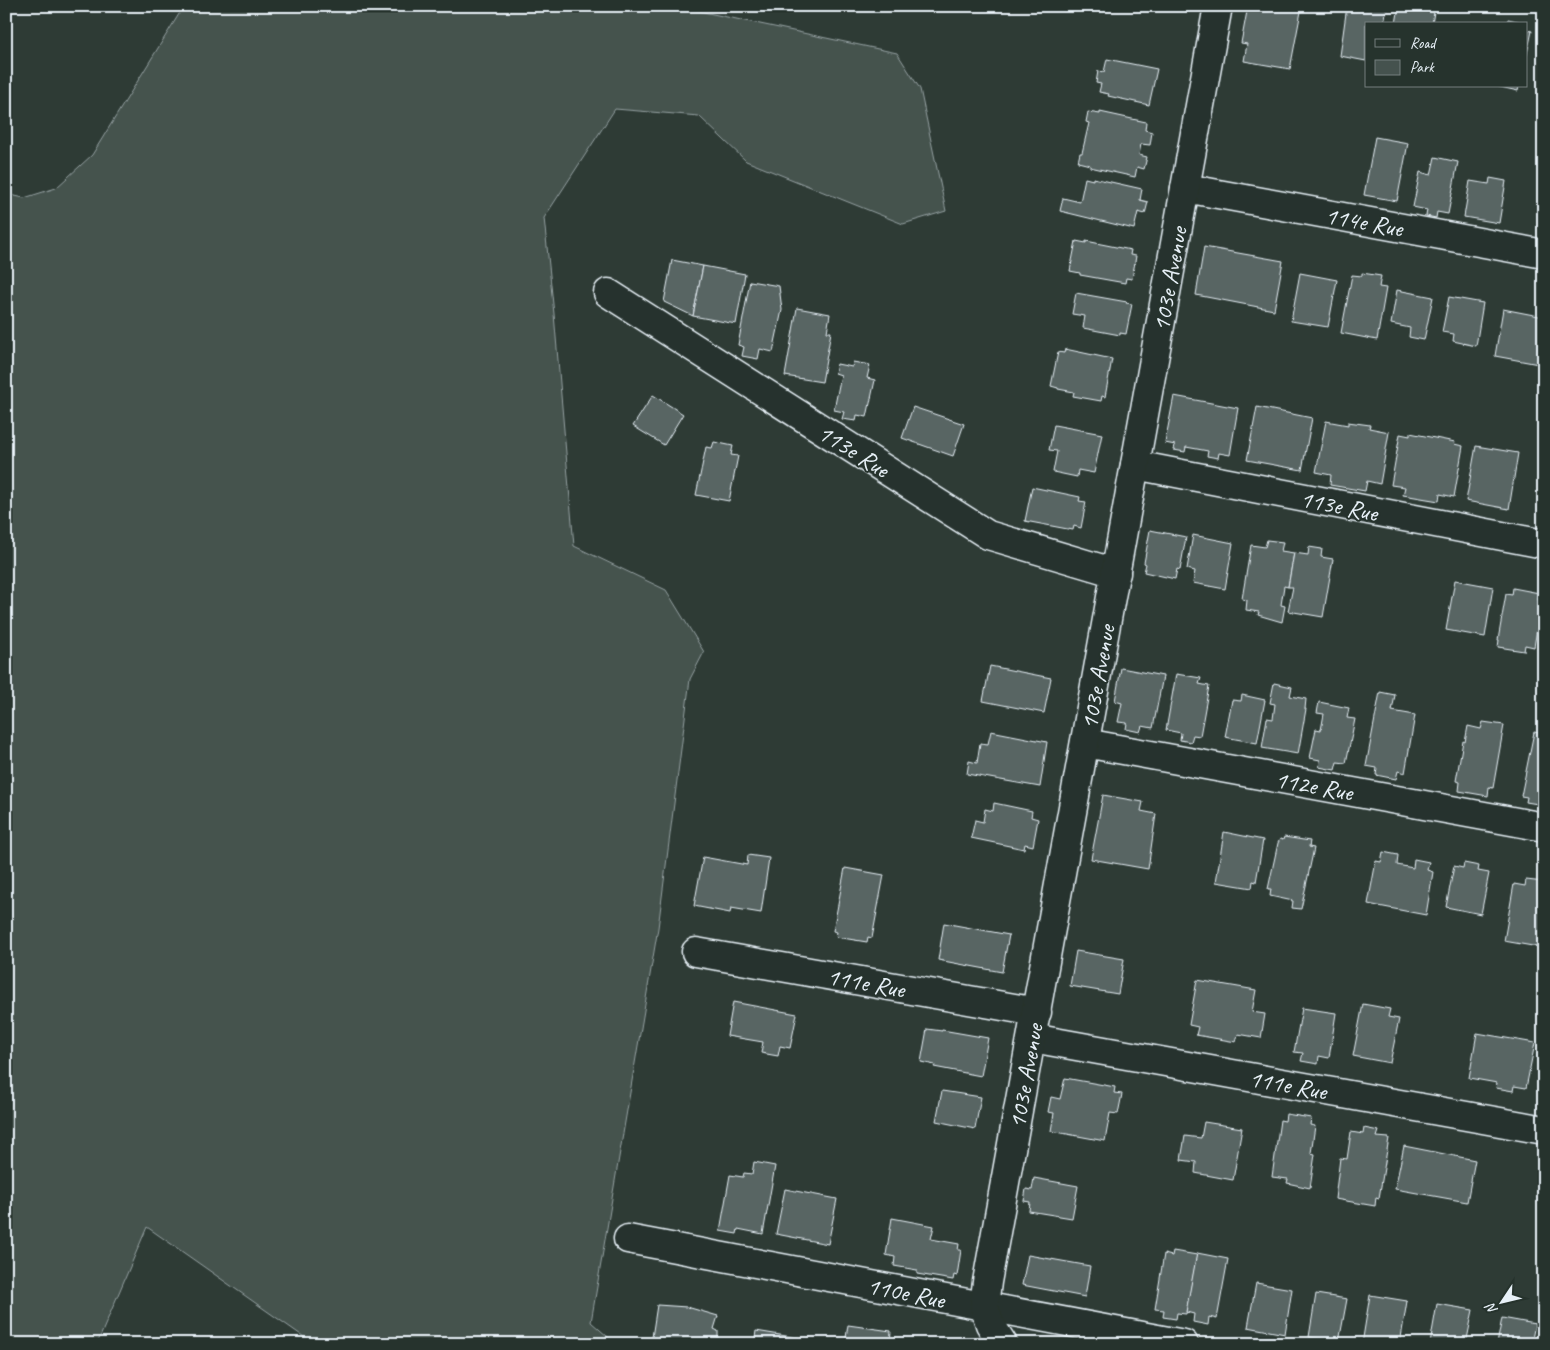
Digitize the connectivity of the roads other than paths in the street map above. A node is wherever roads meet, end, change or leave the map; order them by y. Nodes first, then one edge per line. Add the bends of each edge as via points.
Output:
1 (1218, 6) edge
2 (1185, 188) junction
3 (1544, 254) edge
4 (608, 293) dead end
5 (1135, 465) junction
6 (1544, 544) edge
7 (1116, 573) junction
8 (1085, 743) junction
9 (1544, 827) edge
10 (696, 952) dead end
11 (1034, 1025) junction
12 (1544, 1130) edge
13 (628, 1239) dead end
14 (984, 1306) junction
15 (1003, 1344) edge
16 (1184, 1344) edge

1 - 2 street, 103e Avenue
2 - 3 street, 114e Rue
2 - 5 street, 103e Avenue
4 - 7 street, 113e Rue via 988,535
5 - 6 street, 113e Rue
5 - 7 street, 103e Avenue
7 - 8 street, 103e Avenue
8 - 9 street, 112e Rue
8 - 11 street, 103e Avenue
10 - 11 street, 111e Rue
11 - 12 street, 111e Rue
11 - 14 street, 103e Avenue
13 - 14 street, 110e Rue
14 - 15 street via 990,1324
14 - 16 street, 110e Rue

